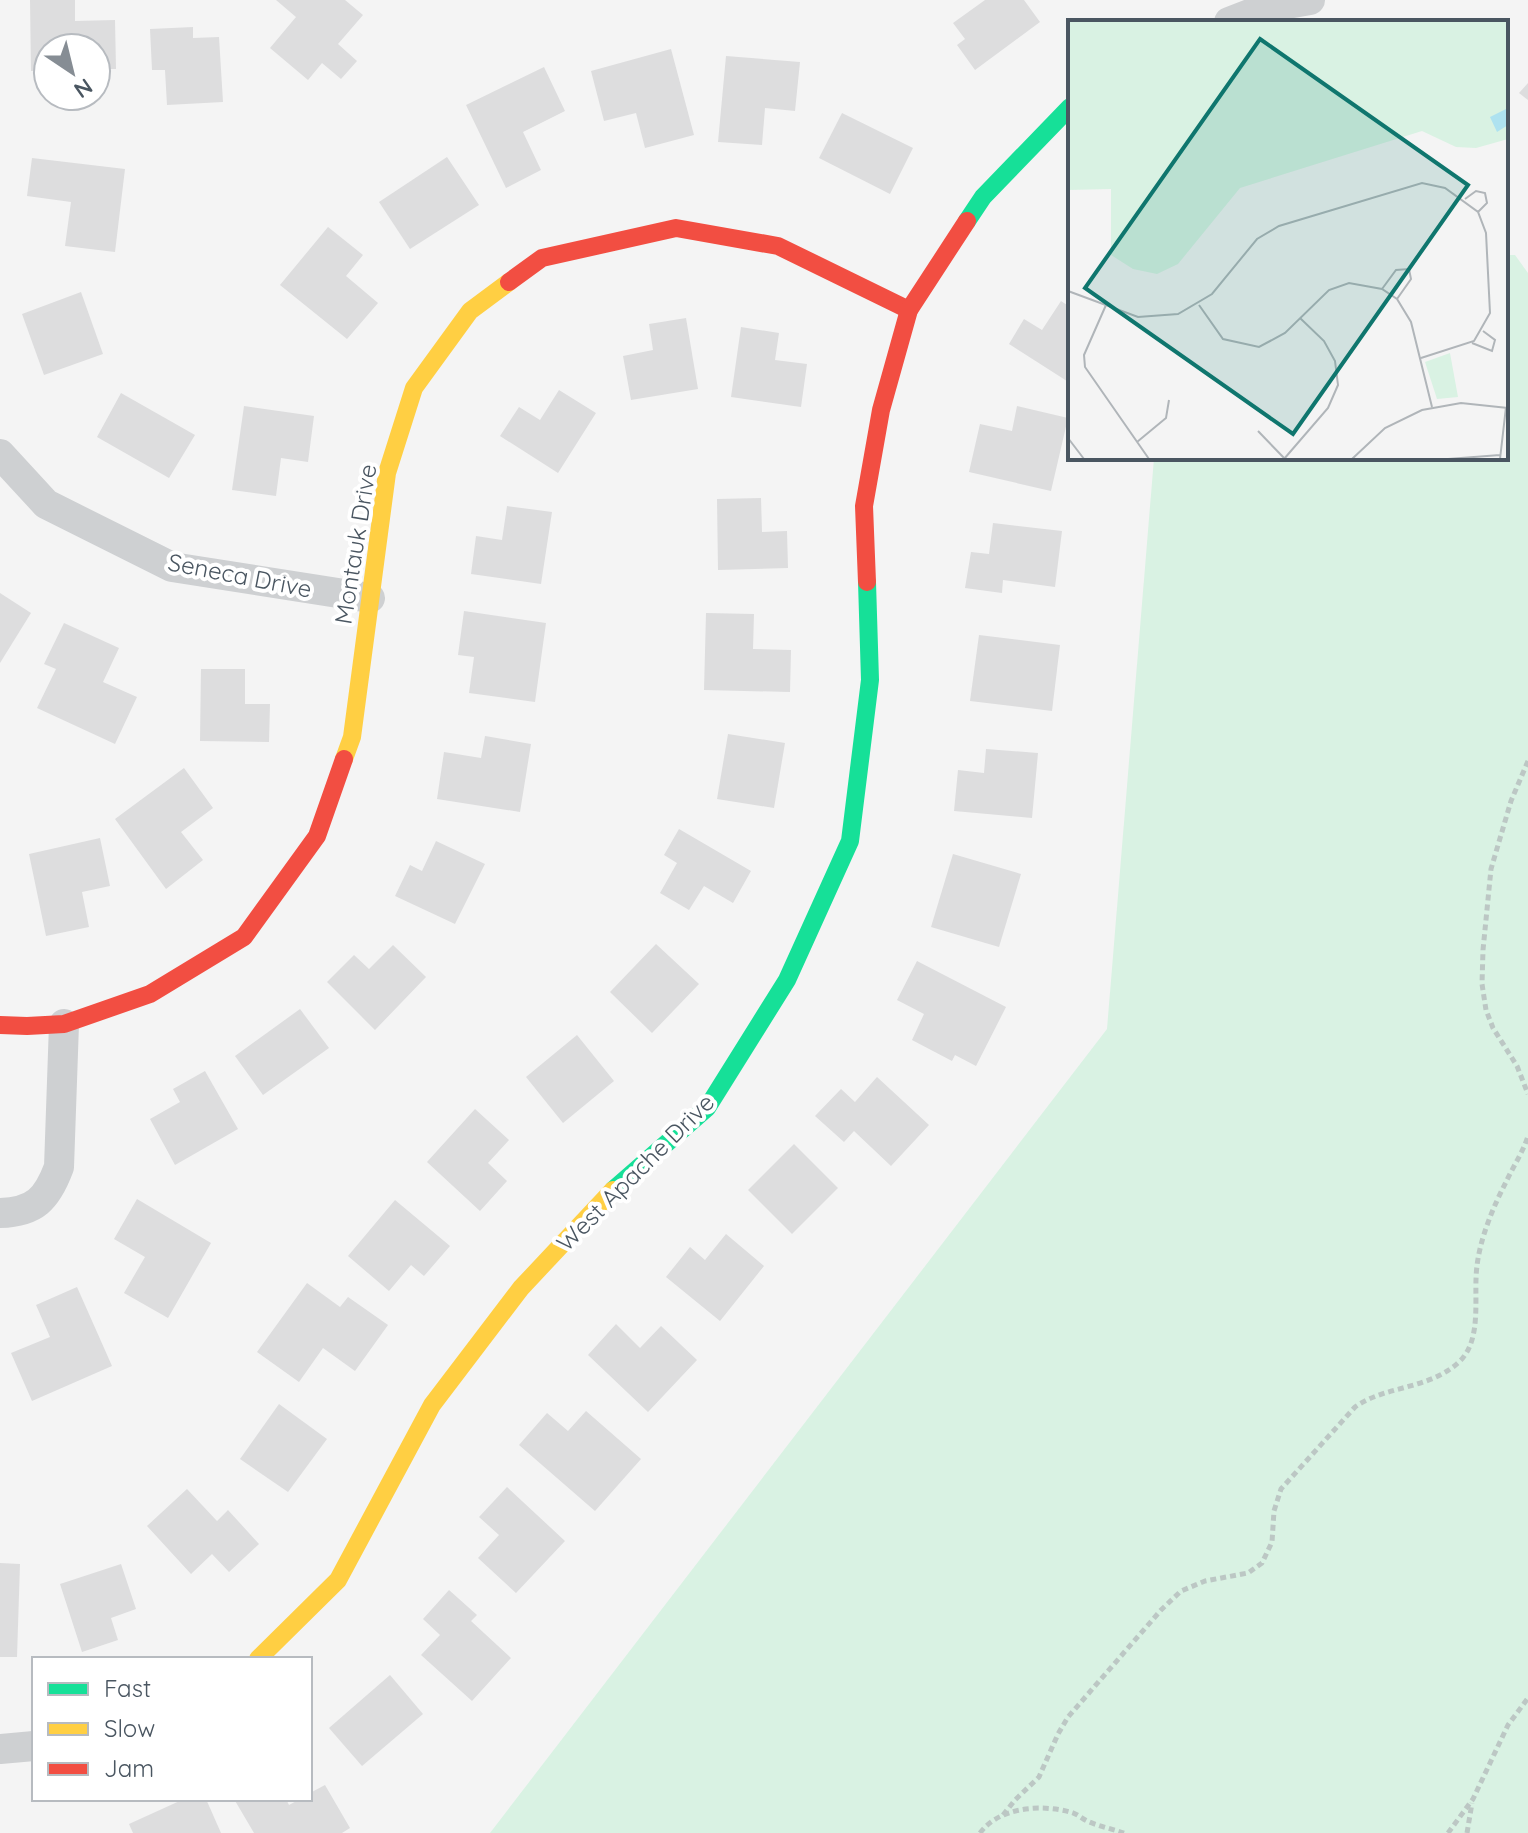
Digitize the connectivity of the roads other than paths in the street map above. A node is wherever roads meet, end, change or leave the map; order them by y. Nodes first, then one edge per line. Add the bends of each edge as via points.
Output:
1 (1310, 0) edge
2 (1234, 20) edge
3 (1068, 109) edge
4 (909, 310) junction
5 (0, 454) edge
6 (370, 598) junction
7 (64, 1024) junction
8 (0, 1025) edge
9 (0, 1213) edge
10 (260, 1657) edge
11 (32, 1746) edge
12 (0, 1749) edge

1 - 2 street
3 - 4 street, West Apache Drive via 983,197
4 - 6 street, Montauk Drive via 778,246 676,228 542,258 470,311 414,388 387,473
4 - 10 street, West Apache Drive via 881,410 864,506 870,680 850,841 787,980 707,1108 603,1199 521,1288 432,1405 338,1580
5 - 6 street, Seneca Drive via 46,504 172,567
6 - 7 street, Montauk Drive via 352,737 317,836 244,937 150,994
7 - 8 street, Montauk Drive
7 - 9 street via 59,1167 51,1188 37,1203
11 - 12 street

